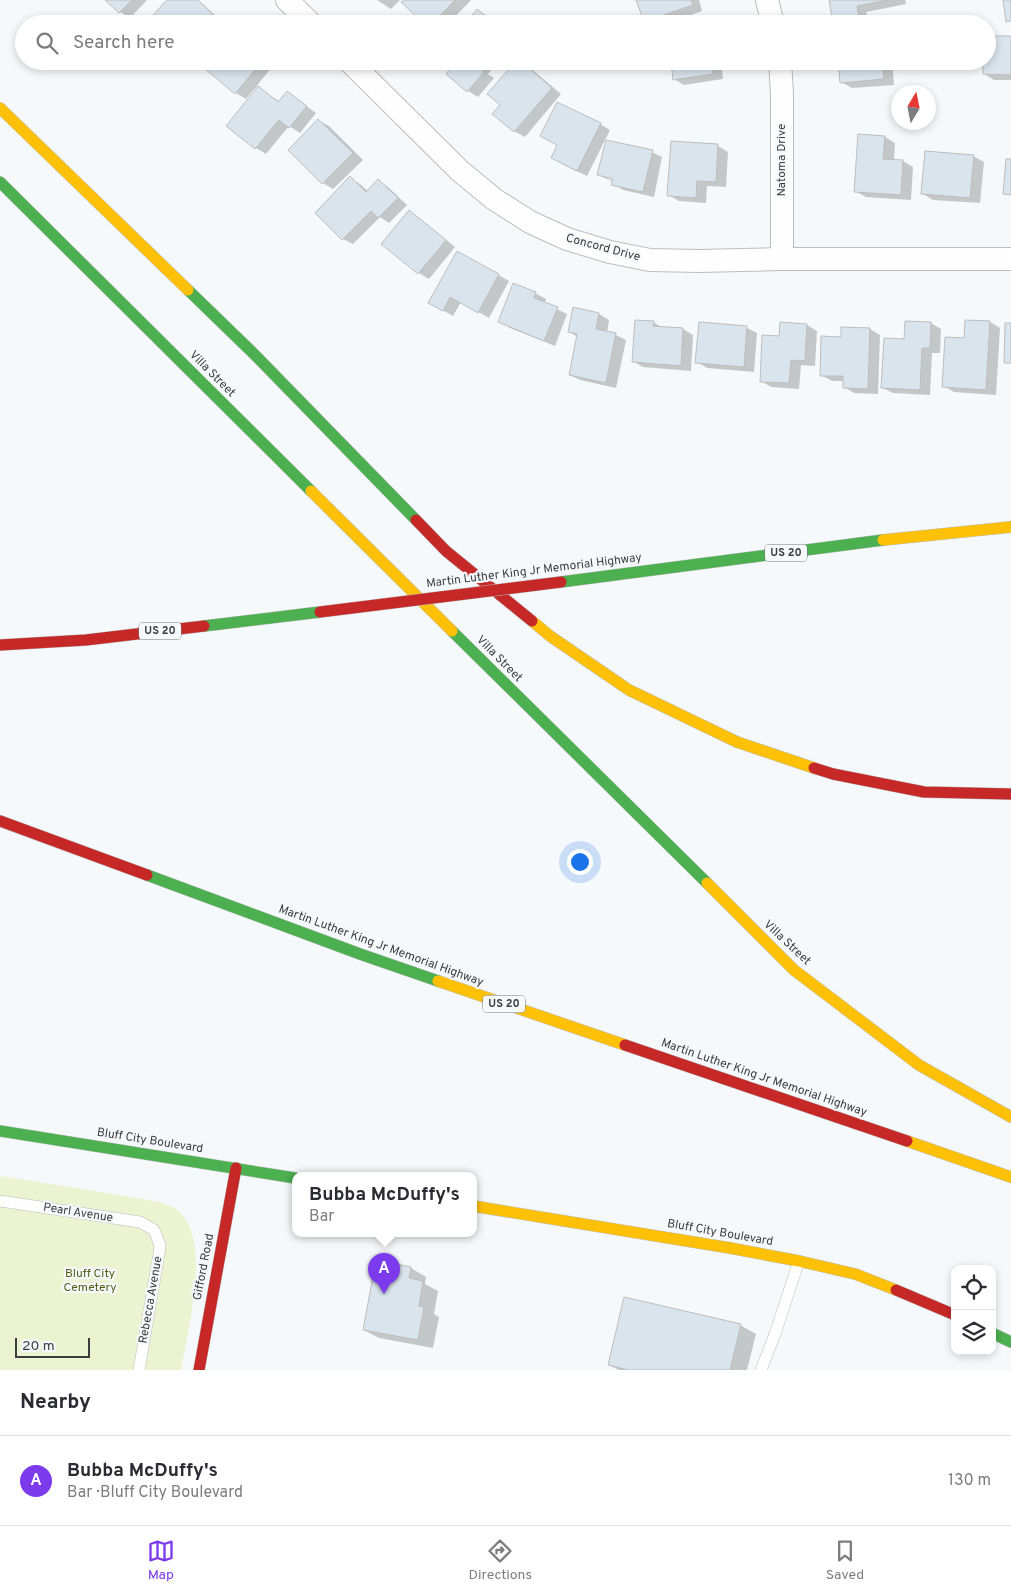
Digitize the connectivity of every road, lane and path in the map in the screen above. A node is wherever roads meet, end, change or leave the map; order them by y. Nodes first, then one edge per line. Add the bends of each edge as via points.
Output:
1 (287, 0) edge
2 (767, 0) edge
3 (302, 15) edge
4 (771, 15) edge
5 (358, 70) edge
6 (781, 70) edge
7 (0, 108) edge
8 (0, 182) edge
9 (782, 259) junction
10 (1011, 259) edge
11 (1011, 528) edge
12 (0, 645) edge
13 (1011, 794) edge
14 (0, 821) edge
15 (1011, 1117) edge
16 (0, 1131) edge
17 (236, 1168) junction
18 (1011, 1176) edge
19 (292, 1177) edge
20 (0, 1201) edge
21 (477, 1207) edge
22 (154, 1230) joint
23 (799, 1261) junction
24 (951, 1313) edge
25 (996, 1335) edge
26 (1011, 1342) edge
27 (139, 1370) edge
28 (199, 1370) edge
29 (761, 1370) edge

1 - 3 street
2 - 4 street
5 - 9 street, Concord Drive via 460,171 494,199 530,222 567,239 650,260
6 - 9 street, Natoma Drive
7 - 13 main road via 255,355 446,552 550,636 629,690 737,742 833,774 924,792
8 - 15 main road, Villa Street via 794,970 919,1065
9 - 10 street, Concord Drive
11 - 12 main road, Martin Luther King Jr Memorial Highway / US 20, bridge via 887,540 86,640
14 - 18 main road, Martin Luther King Jr Memorial Highway / US 20 via 360,954
16 - 17 main road, Bluff City Boulevard
17 - 19 main road, Bluff City Boulevard
17 - 28 main road, Gifford Road
20 - 22 lane, Pearl Avenue via 140,1222
21 - 23 main road, Bluff City Boulevard
22 - 27 lane, Rebecca Avenue via 160,1254
23 - 24 main road, Bluff City Boulevard via 855,1274
23 - 29 lane
25 - 26 main road

